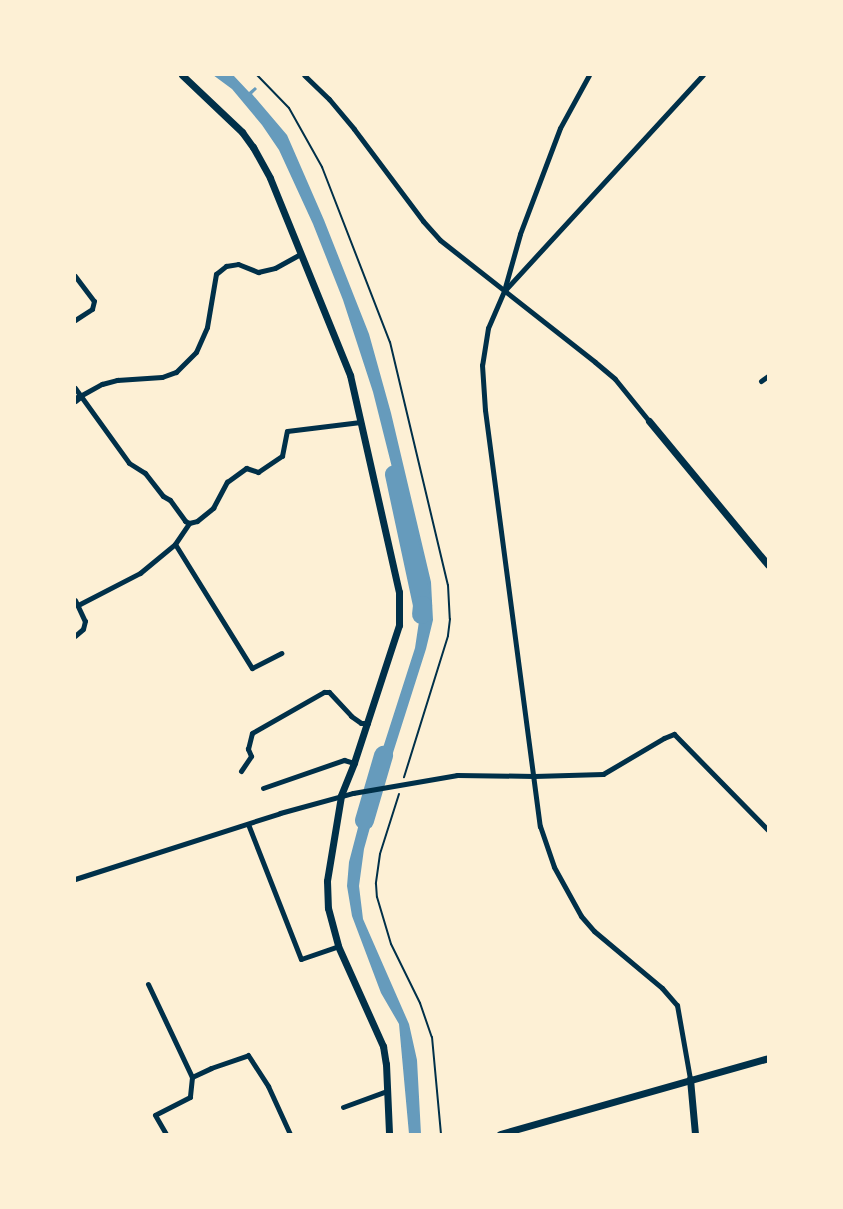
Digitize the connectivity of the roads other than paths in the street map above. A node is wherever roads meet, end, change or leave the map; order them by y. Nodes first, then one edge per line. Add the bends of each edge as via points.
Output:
1 (182, 75) edge
2 (304, 75) edge
3 (589, 75) edge
4 (703, 75) edge
5 (300, 254) junction
6 (75, 276) edge
7 (504, 291) junction
8 (75, 320) edge
9 (768, 376) edge
10 (761, 381) dead end
11 (75, 388) edge
12 (78, 398) edge
13 (650, 421) joint
14 (360, 422) junction
15 (189, 523) junction
16 (175, 544) junction
17 (768, 565) edge
18 (76, 602) edge
19 (75, 636) edge
20 (281, 652) dead end
21 (368, 723) junction
22 (354, 763) junction
23 (241, 771) dead end
24 (534, 776) junction
25 (264, 788) dead end
26 (341, 796) junction
27 (248, 824) junction
28 (768, 830) edge
29 (75, 879) edge
30 (338, 946) junction
31 (148, 984) dead end
32 (768, 1058) edge
33 (192, 1077) junction
34 (690, 1079) junction
35 (387, 1091) junction
36 (343, 1107) dead end
37 (166, 1134) edge
38 (290, 1134) edge
39 (389, 1134) edge
40 (500, 1134) edge
41 (695, 1134) edge

1 - 5 street via 230,119 253,147 270,178
2 - 7 street via 354,129 422,221 440,240
3 - 7 street via 560,128 520,234
4 - 7 street
5 - 12 street via 275,268 258,272 238,264 226,266 216,274 207,327 196,352 176,372 162,378 117,380 102,384
5 - 14 street via 350,375
6 - 8 street via 94,301 92,309
7 - 13 street via 615,379
7 - 24 street via 485,340 482,365 484,410
9 - 10 street
11 - 12 street
12 - 15 street via 129,463 145,473
13 - 17 street
14 - 15 street via 287,431 282,456 258,472 246,468 228,482 213,508 197,521
14 - 21 street via 401,606 396,635
15 - 16 street
16 - 18 street via 140,573
16 - 20 street via 252,668
18 - 19 street via 85,621 83,629
21 - 22 street
21 - 23 street via 356,720 329,692 324,692 252,733 248,749 252,756
22 - 25 street via 344,760
22 - 26 street
24 - 26 street via 457,775
24 - 28 street via 603,774 674,734
24 - 34 street via 540,826 554,867 581,916 594,932 678,1005
26 - 27 street
26 - 30 street via 326,881 328,908
27 - 29 street
27 - 30 street via 301,959
30 - 35 street via 380,1038 386,1064
31 - 33 street
32 - 34 street
33 - 37 street via 190,1097 155,1115
33 - 38 street via 248,1055 268,1086
34 - 40 street
34 - 41 street
35 - 36 street
35 - 39 street

